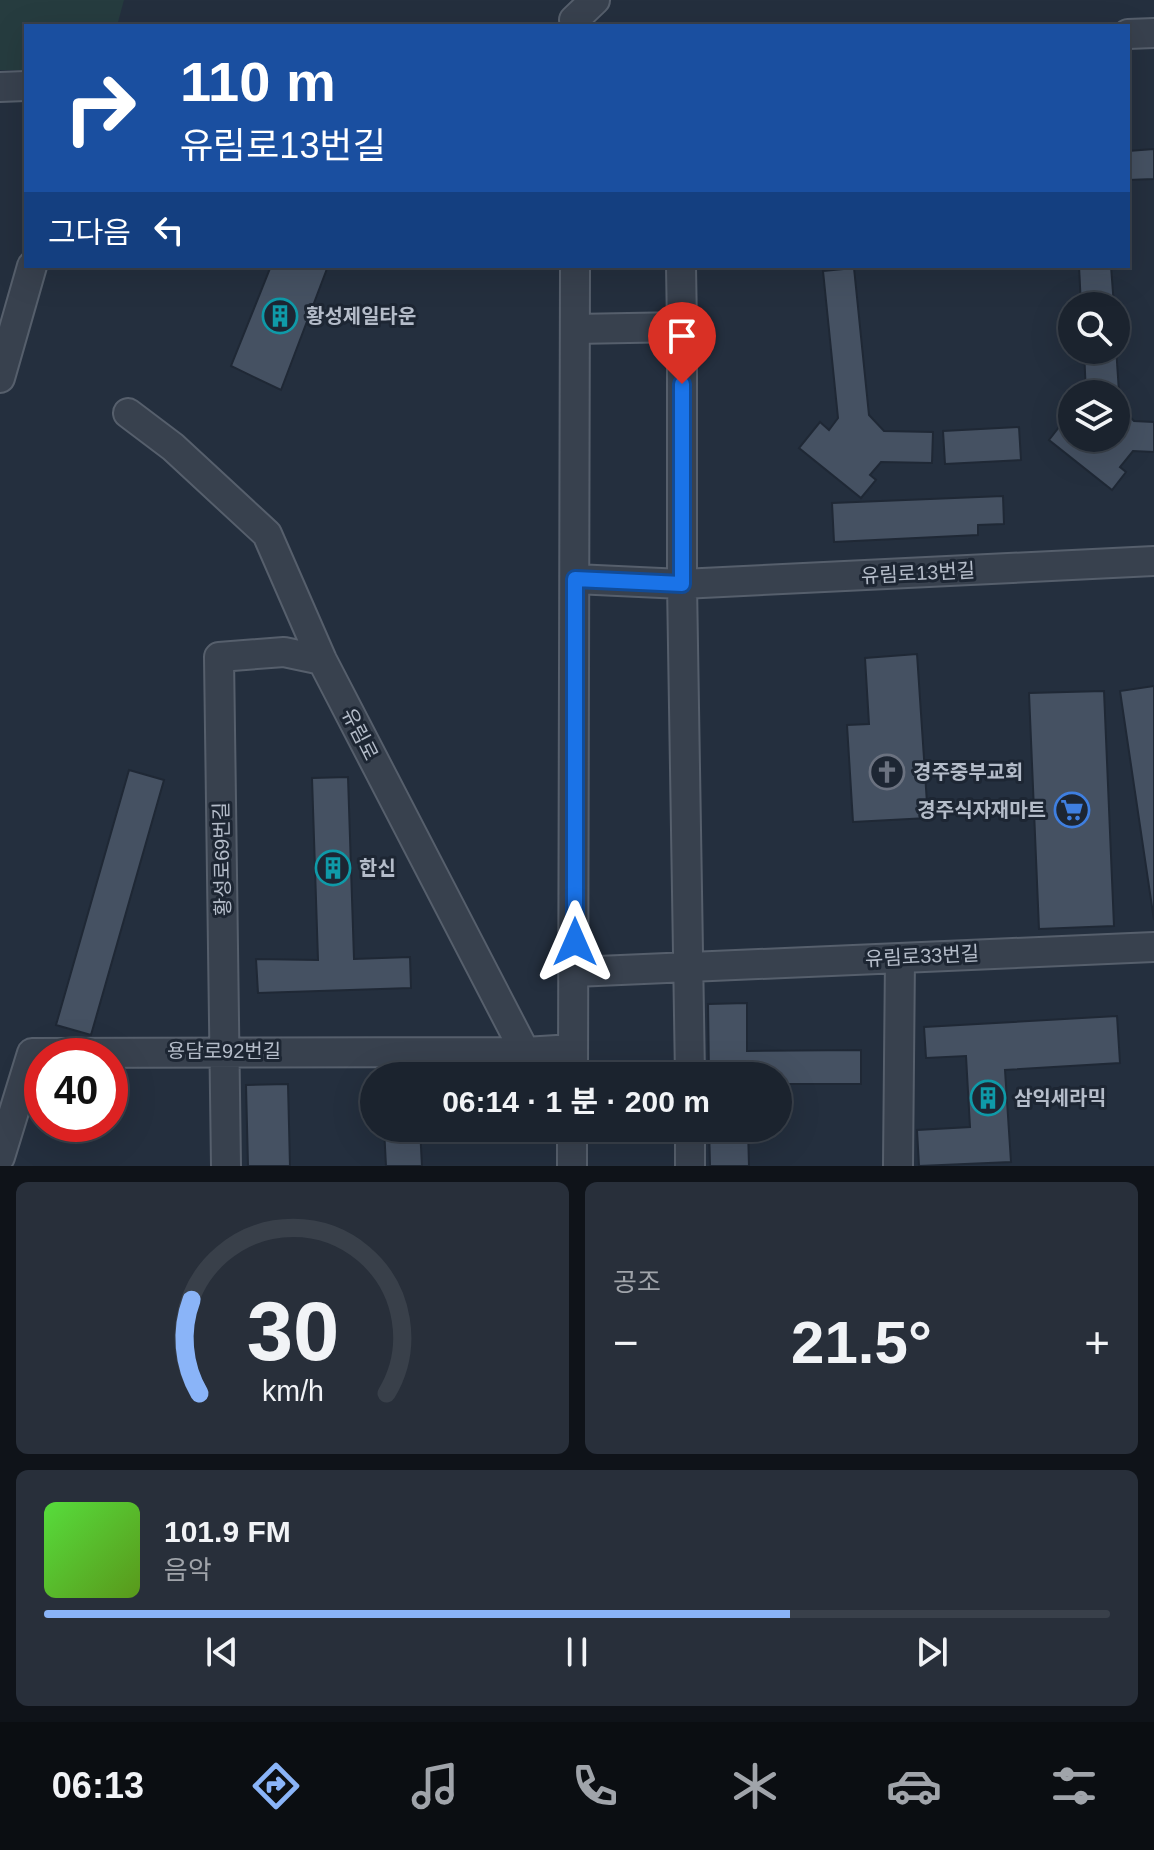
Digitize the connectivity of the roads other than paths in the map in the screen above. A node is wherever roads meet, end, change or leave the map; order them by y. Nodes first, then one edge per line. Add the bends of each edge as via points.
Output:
1 (595, 0) edge
2 (574, 15) edge
3 (1154, 33) edge
4 (1130, 34) edge
5 (24, 86) edge
6 (0, 87) edge
7 (31, 268) edge
8 (575, 268) edge
9 (681, 268) edge
10 (682, 327) junction
11 (575, 329) junction
12 (0, 378) edge
13 (128, 413) dead end
14 (1154, 561) edge
15 (575, 579) junction
16 (682, 584) junction
17 (322, 660) junction
18 (1154, 947) edge
19 (900, 958) junction
20 (690, 967) junction
21 (575, 972) junction
22 (226, 1050) junction
23 (525, 1052) junction
24 (573, 1062) edge
25 (690, 1062) edge
26 (572, 1142) edge
27 (690, 1142) edge
28 (0, 1157) edge
29 (226, 1166) edge
30 (572, 1166) edge
31 (690, 1166) edge
32 (898, 1166) edge

1 - 2 street
3 - 4 street
5 - 6 street
7 - 12 street
8 - 11 street
9 - 10 street
10 - 11 street
10 - 16 street
11 - 15 street
13 - 17 street, 유림로 via 267,534
14 - 16 street, 유림로13번길
15 - 16 street, 유림로13번길
15 - 21 street
16 - 20 street
17 - 22 street, 황성로69번길 via 284,652 219,657
17 - 23 street, 유림로
18 - 19 street, 유림로33번길
19 - 20 street, 유림로33번길
19 - 32 street
20 - 21 street, 유림로33번길
20 - 25 street
21 - 24 street
22 - 23 street, 용담로92번길
22 - 28 street, 용담로92번길 via 32,1053
22 - 29 street, 황성로69번길
23 - 24 street
26 - 30 street
27 - 31 street

